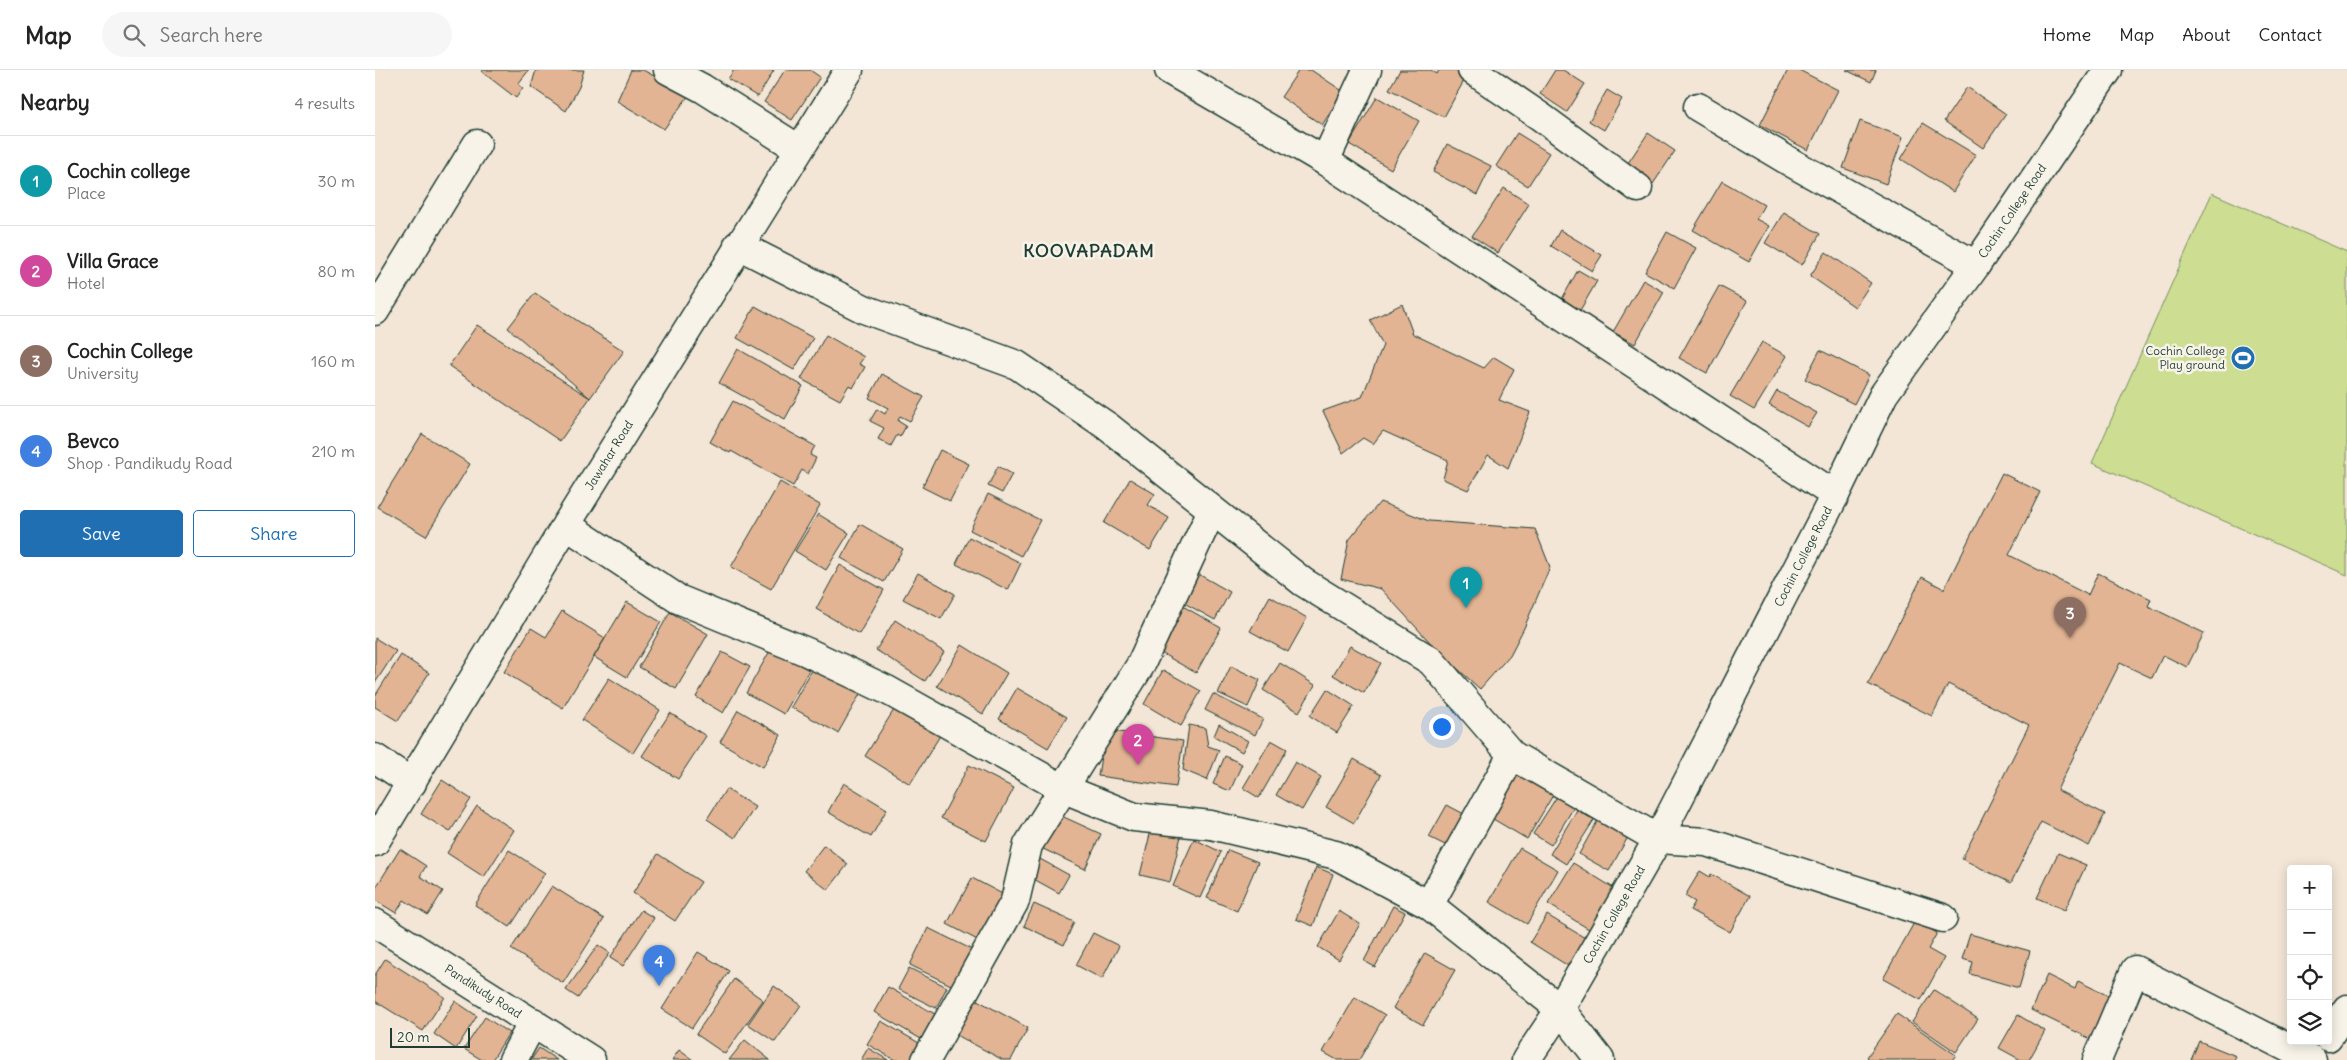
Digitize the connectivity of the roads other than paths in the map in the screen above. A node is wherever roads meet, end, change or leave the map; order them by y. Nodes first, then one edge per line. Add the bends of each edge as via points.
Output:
1 (668, 70) edge
2 (849, 70) edge
3 (1169, 70) edge
4 (1367, 70) edge
5 (1472, 70) edge
6 (2108, 70) edge
7 (708, 79) edge
8 (1698, 107) dead end
9 (477, 144) dead end
10 (799, 149) junction
11 (1325, 161) junction
12 (1637, 188) dead end
13 (738, 246) junction
14 (1976, 265) junction
15 (375, 311) edge
16 (1835, 495) junction
17 (1212, 510) junction
18 (566, 525) junction
19 (1513, 755) junction
20 (375, 758) edge
21 (412, 783) junction
22 (1062, 788) junction
23 (1658, 839) junction
24 (375, 842) edge
25 (1429, 905) junction
26 (1943, 918) dead end
27 (375, 923) edge
28 (1560, 1009) junction
29 (2347, 1009) edge
30 (533, 1022) junction
31 (2332, 1031) edge
32 (2322, 1045) edge
33 (513, 1060) edge
34 (591, 1060) edge
35 (925, 1060) edge
36 (1526, 1060) edge
37 (1600, 1060) edge
38 (2097, 1060) edge
39 (2312, 1060) edge

1 - 7 street
2 - 10 street, Jawahar Road
3 - 11 street
4 - 11 street
5 - 12 street
6 - 14 street, Cochin College Road
7 - 10 street
8 - 14 street via 1792,164
9 - 15 street
10 - 13 street, Jawahar Road
11 - 16 street
13 - 17 street via 864,310 1017,365 1107,426
13 - 18 street, Jawahar Road
14 - 16 street, Cochin College Road via 1884,394
16 - 23 street, Cochin College Road
17 - 19 street via 1303,582 1431,661
17 - 22 street via 1140,666
18 - 21 street, Jawahar Road
18 - 22 street via 678,599 807,652 887,690
19 - 23 street
19 - 25 street
20 - 21 street
21 - 24 street, Jawahar Road
22 - 25 street via 1134,817 1211,825 1336,855
22 - 35 street via 1028,845 1015,901
23 - 26 street via 1706,842
23 - 28 street, Cochin College Road
25 - 28 street
27 - 30 street, Pandikudy Road
28 - 36 street, Cochin College Road
28 - 37 street
29 - 31 street
30 - 33 street
30 - 34 street, Pandikudy Road
32 - 39 street
38 - 39 street via 2135,970

